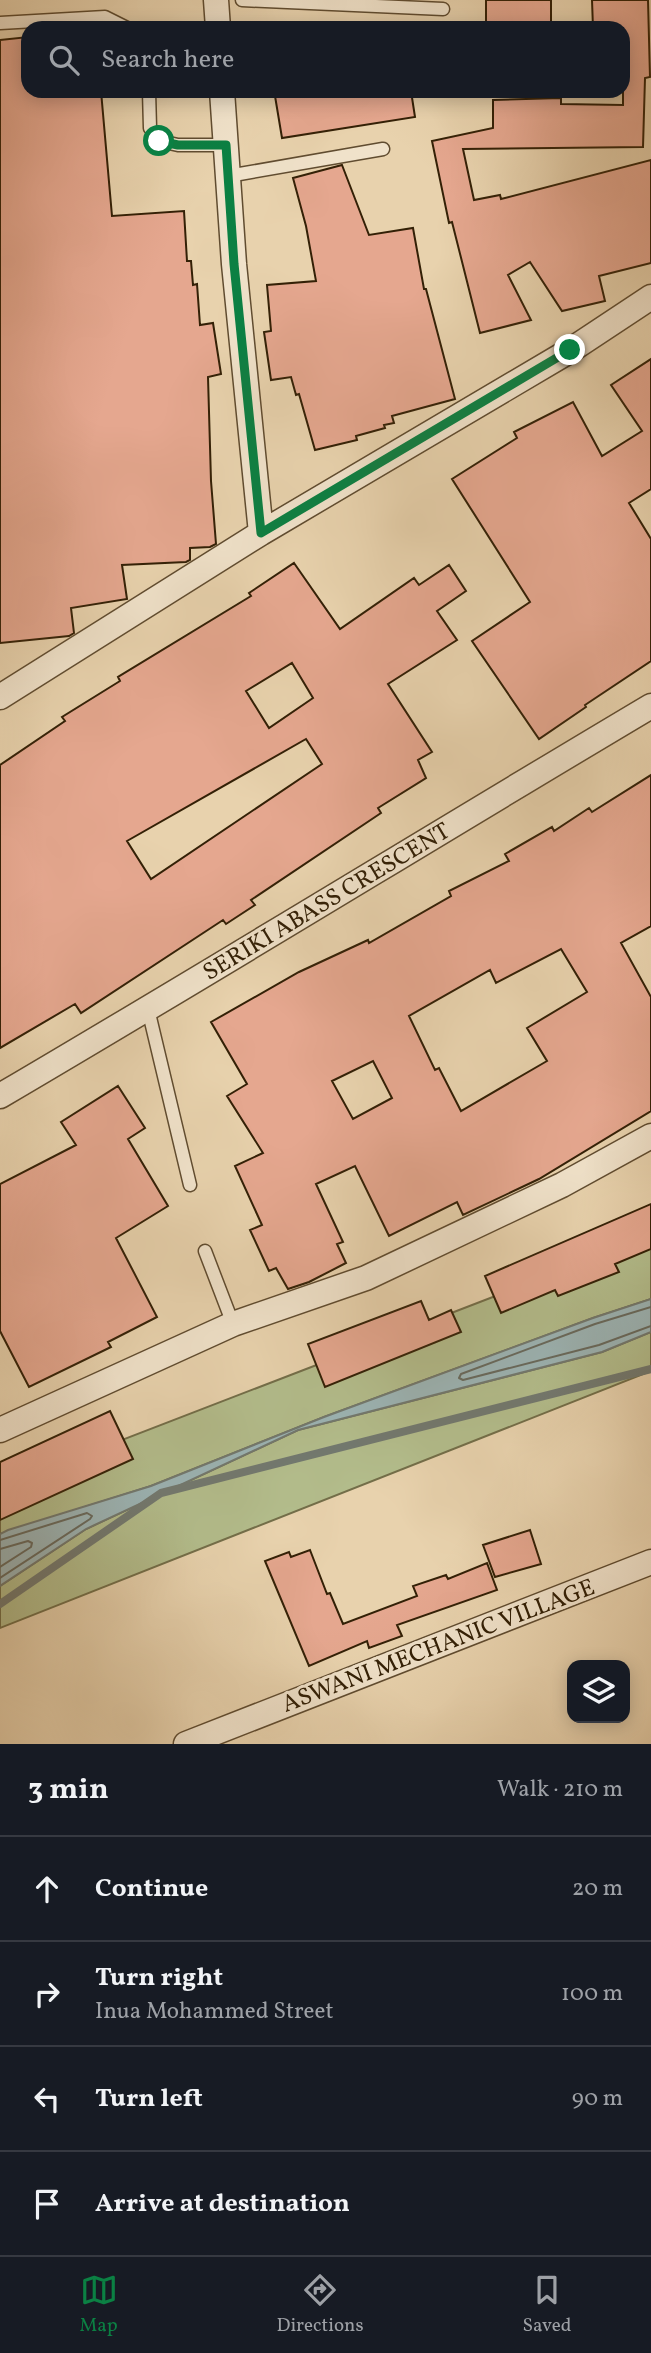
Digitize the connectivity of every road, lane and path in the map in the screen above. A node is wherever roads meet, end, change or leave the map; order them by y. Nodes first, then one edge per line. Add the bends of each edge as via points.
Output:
1 (216, 0) edge
2 (242, 0) edge
3 (443, 9) dead end
4 (35, 21) edge
5 (113, 21) edge
6 (218, 21) edge
7 (21, 22) edge
8 (0, 23) edge
9 (149, 98) edge
10 (223, 98) edge
11 (226, 145) junction
12 (383, 149) dead end
13 (228, 176) junction
14 (651, 297) edge
15 (261, 533) junction
16 (0, 696) edge
17 (651, 706) edge
18 (148, 1010) junction
19 (0, 1096) edge
20 (651, 1136) edge
21 (190, 1185) dead end
22 (205, 1251) dead end
23 (233, 1324) junction
24 (0, 1430) edge
25 (651, 1562) edge
26 (186, 1744) edge

1 - 6 street
2 - 3 lane
4 - 5 lane via 105,17
7 - 8 lane
9 - 11 lane via 150,128 159,141
10 - 11 street
11 - 13 street
12 - 13 lane
13 - 15 street
14 - 15 street
15 - 16 street
17 - 18 street, SERIKI ABASS CRESCENT
18 - 19 street, SERIKI ABASS CRESCENT
18 - 21 lane
20 - 23 street via 550,1191 366,1278
22 - 23 lane
23 - 24 street
25 - 26 street, ASWANI MECHANIC VILLAGE

